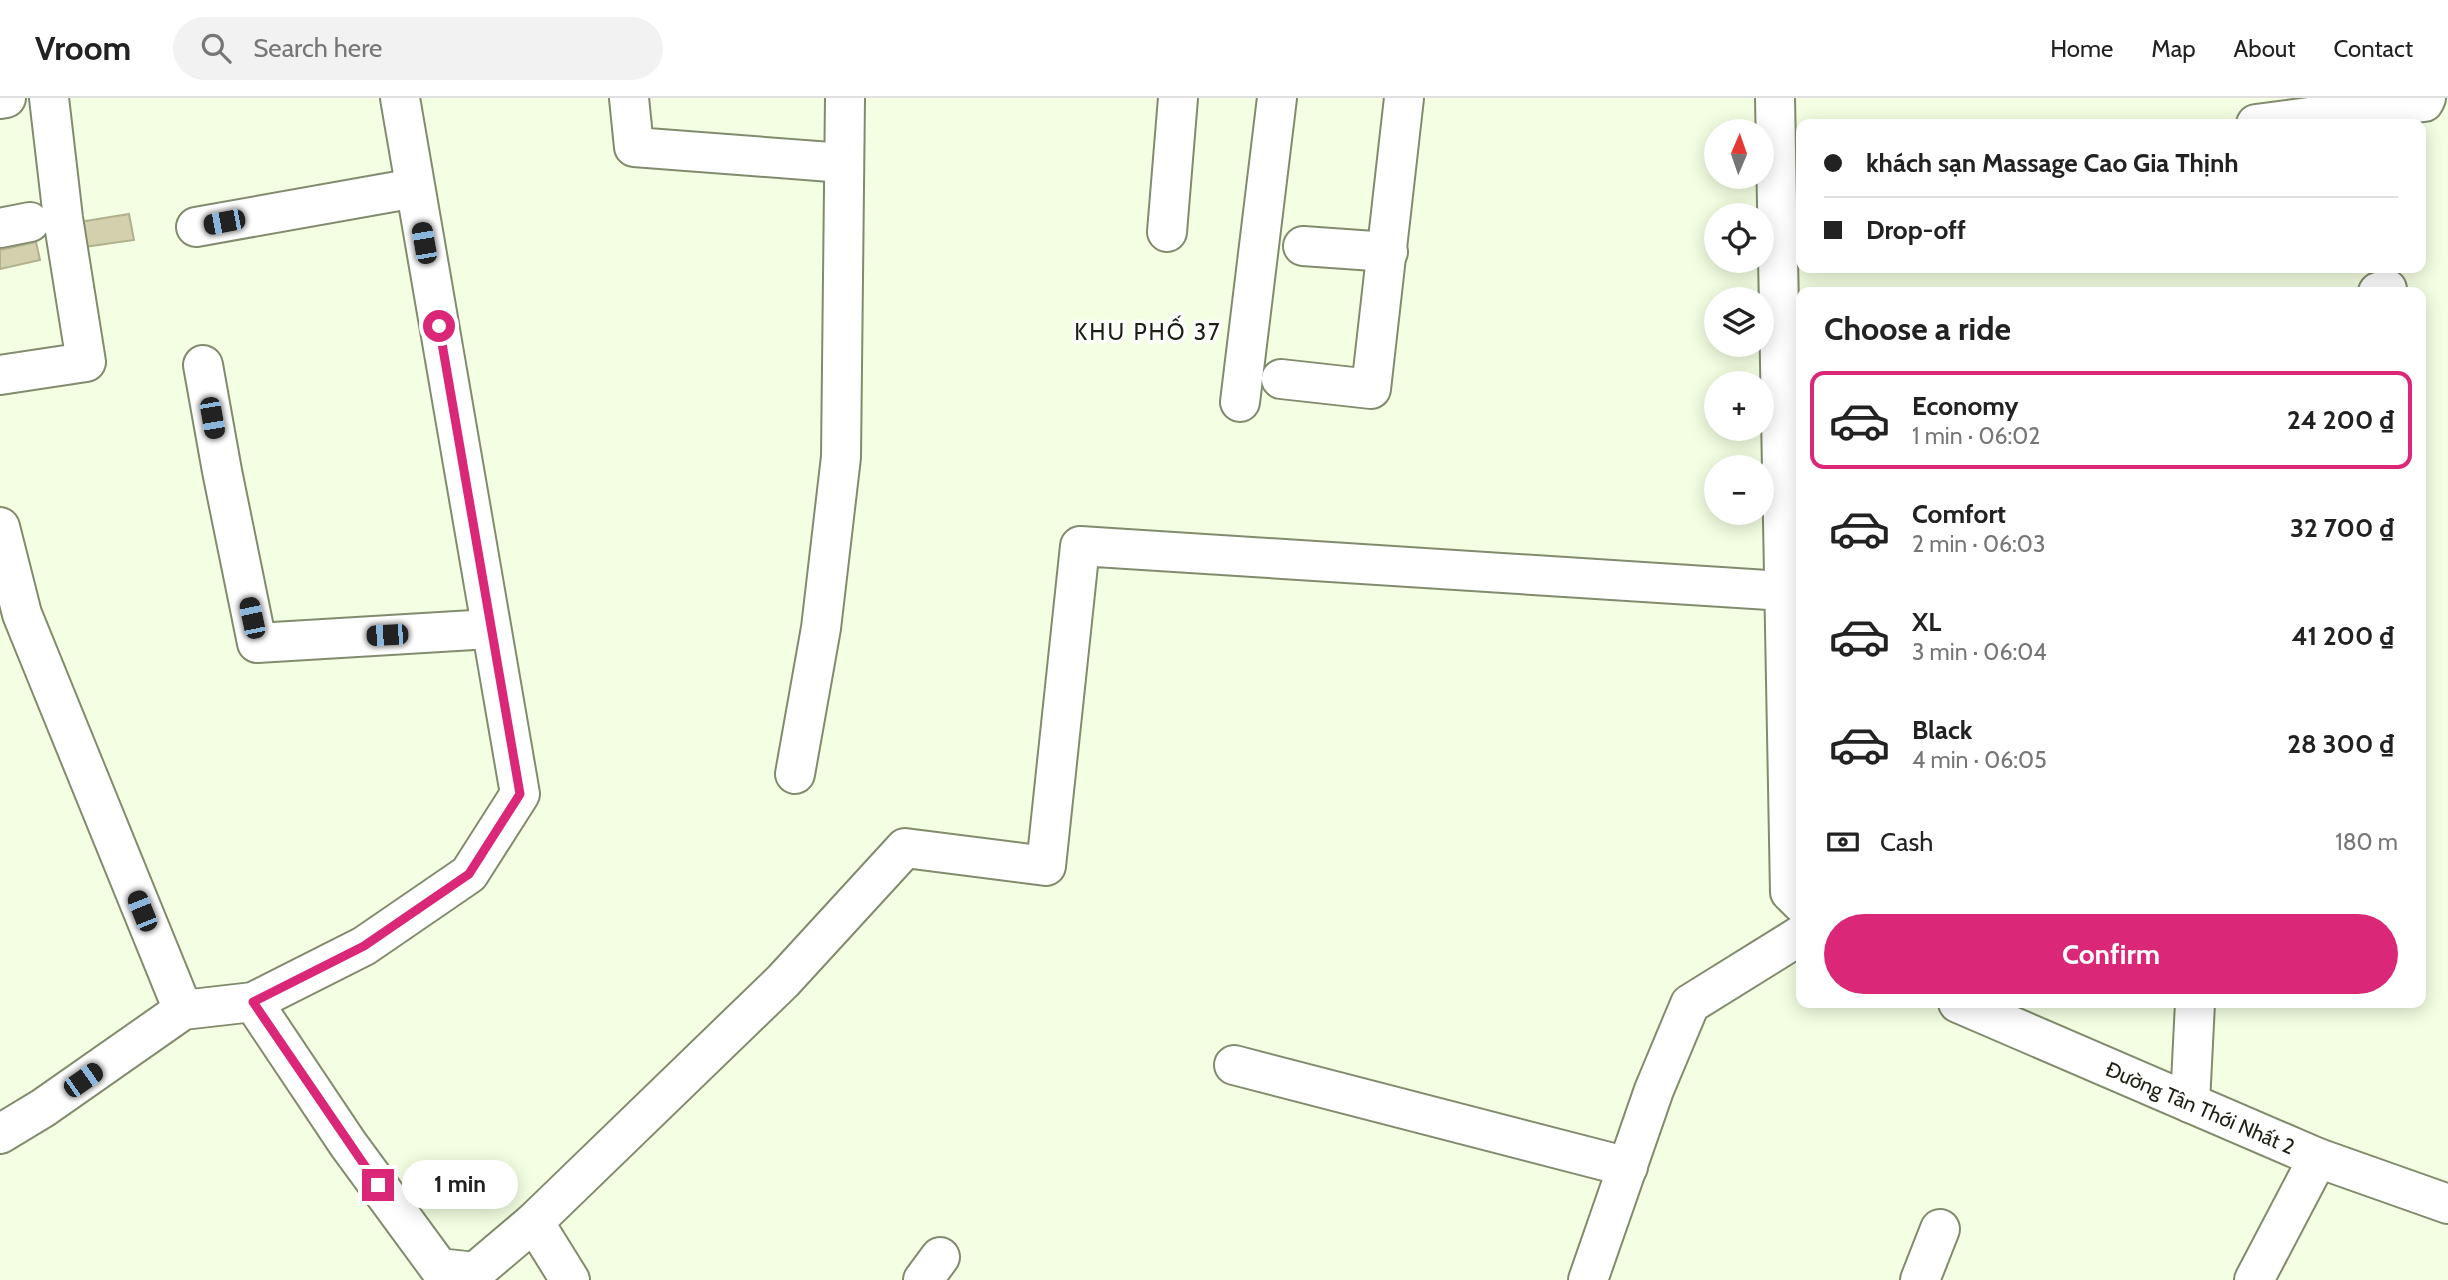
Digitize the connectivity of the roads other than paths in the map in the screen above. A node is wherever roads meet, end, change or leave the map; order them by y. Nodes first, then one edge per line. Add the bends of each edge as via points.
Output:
1 (6, 98) edge
2 (49, 98) edge
3 (400, 98) edge
4 (629, 98) edge
5 (845, 98) edge
6 (1178, 98) edge
7 (1277, 98) edge
8 (1404, 98) edge
9 (1775, 98) edge
10 (2426, 98) edge
11 (0, 99) edge
12 (2294, 119) edge
13 (1788, 138) edge
14 (844, 163) junction
15 (415, 188) junction
16 (31, 223) edge
17 (196, 228) dead end
18 (1167, 232) dead end
19 (1303, 246) dead end
20 (1388, 252) junction
21 (202, 365) dead end
22 (1790, 369) edge
23 (0, 375) edge
24 (1281, 379) dead end
25 (1240, 402) dead end
26 (0, 527) edge
27 (1785, 591) junction
28 (490, 629) junction
29 (1794, 680) edge
30 (795, 774) dead end
31 (1796, 898) edge
32 (1796, 938) edge
33 (253, 1002) junction
34 (1970, 1008) edge
35 (2195, 1008) edge
36 (183, 1010) junction
37 (1234, 1065) dead end
38 (2190, 1103) junction
39 (0, 1134) edge
40 (2318, 1158) junction
41 (1628, 1167) junction
42 (2448, 1204) edge
43 (534, 1222) junction
44 (1940, 1229) dead end
45 (570, 1280) edge
46 (1588, 1280) edge
47 (1920, 1280) edge
48 (2254, 1280) edge

1 - 11 street
2 - 16 street
3 - 15 street
4 - 14 street via 634,147
5 - 14 street
6 - 18 street
7 - 25 street
8 - 20 street
9 - 13 street
10 - 12 street via 2424,102
13 - 22 street
14 - 30 street via 841,457 821,628
15 - 17 street
15 - 28 street
16 - 23 street via 86,362
19 - 20 street
20 - 24 street via 1371,389
21 - 28 street via 257,643
22 - 27 street
26 - 36 street via 22,614
27 - 29 street
27 - 43 street via 1080,546 1046,866 905,848 783,981
28 - 33 street via 520,794 469,874 364,946
29 - 31 street via 1790,892
32 - 41 street via 1690,1004
33 - 36 street
33 - 43 street via 348,1144 439,1268 475,1272
34 - 38 street, Đường Tân Thới Nhất 2
35 - 38 street
36 - 39 street
37 - 41 street
38 - 40 street, Đường Tân Thới Nhất 2
40 - 42 street, Đường Tân Thới Nhất 2
40 - 48 street
41 - 46 street
43 - 45 street
44 - 47 street

